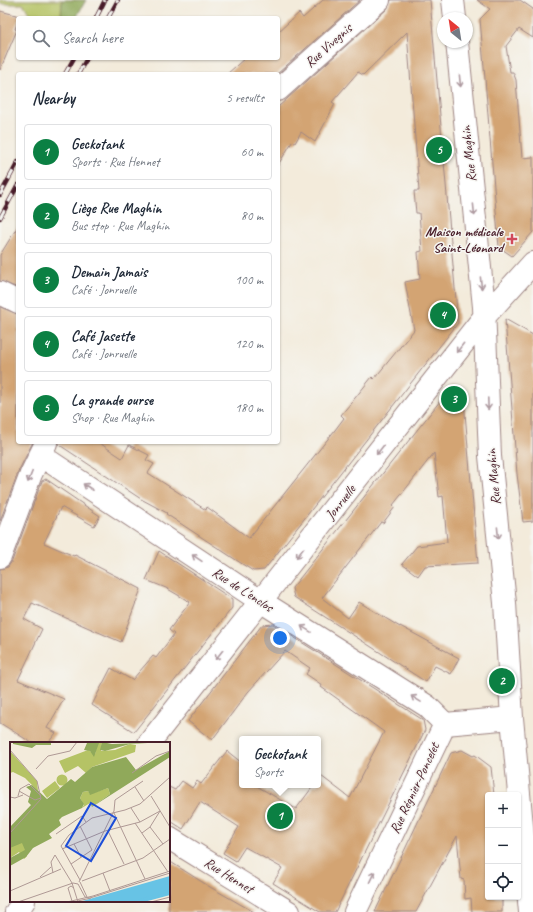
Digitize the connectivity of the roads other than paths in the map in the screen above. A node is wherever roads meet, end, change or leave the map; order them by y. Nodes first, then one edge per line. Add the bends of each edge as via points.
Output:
1 (379, 0) edge
2 (453, 0) edge
3 (454, 12) edge
4 (458, 48) edge
5 (280, 88) edge
6 (529, 275) edge
7 (0, 293) edge
8 (16, 301) edge
9 (484, 317) junction
10 (43, 449) edge
11 (0, 557) edge
12 (262, 602) junction
13 (512, 718) junction
14 (445, 724) junction
15 (150, 742) edge
16 (170, 839) edge
17 (23, 902) edge
18 (16, 912) edge
19 (289, 912) edge
20 (355, 912) edge
21 (530, 912) edge

1 - 5 street, Rue Vivegnis
2 - 3 street
4 -> 9 street, Rue Maghin
6 - 9 street, Jonruelle
7 - 8 street
9 -> 12 street, Jonruelle
9 -> 13 street, Rue Maghin via 490,456 505,603
10 -> 11 street
12 -> 10 street, Rue de L'enclos
14 -> 12 street, Rue de L'enclos via 427,706
12 -> 15 street, Jonruelle
13 - 14 street
13 - 21 street, Rue Maghin
20 -> 14 street, Rue Régnier-Poncelet
16 - 19 street, Rue Hennet
17 - 18 street

